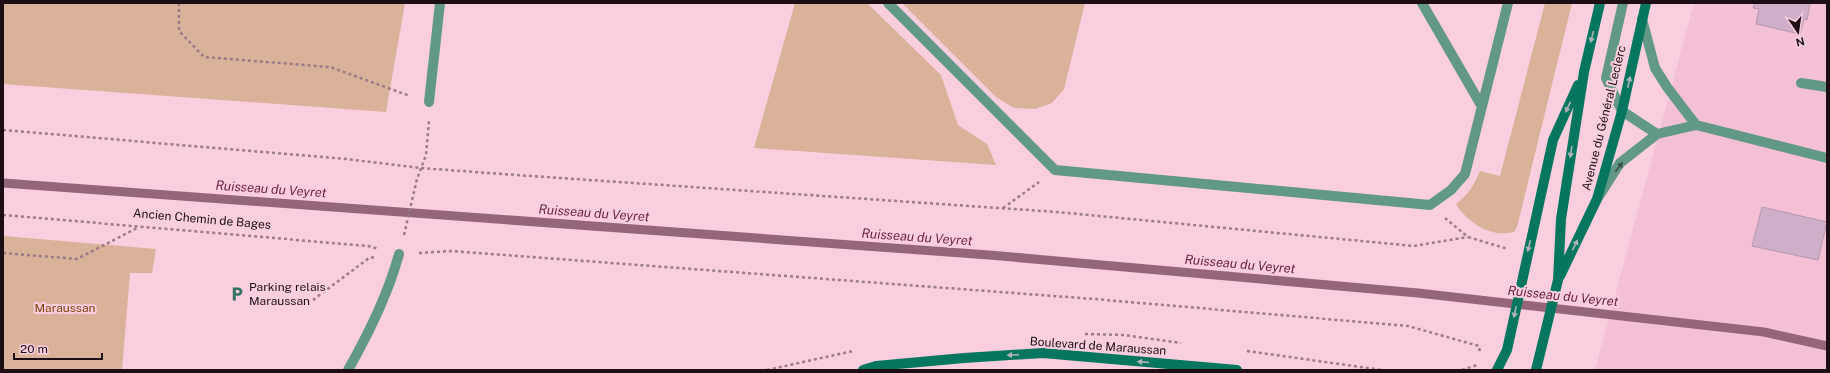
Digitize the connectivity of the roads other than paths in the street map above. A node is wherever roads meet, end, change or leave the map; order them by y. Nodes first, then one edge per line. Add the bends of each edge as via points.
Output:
1 (440, 3) edge
2 (888, 3) edge
3 (1422, 3) edge
4 (1508, 3) edge
5 (1600, 3) edge
6 (1623, 3) edge
7 (1646, 3) edge
8 (1642, 19) junction
9 (1584, 72) junction
10 (1801, 83) dead end
11 (1827, 87) edge
12 (429, 102) road end
13 (1481, 105) junction
14 (1622, 111) junction
15 (1696, 124) junction
16 (1657, 134) junction
17 (1827, 158) edge
18 (1597, 200) junction
19 (399, 254) road end
20 (1558, 280) junction
21 (348, 370) edge
22 (863, 370) edge
23 (1237, 370) edge
24 (1497, 370) edge
25 (1536, 370) edge

1 - 12 street
2 - 13 street via 1055,170 1430,205 1451,190 1465,174
3 - 13 street
4 - 13 street
5 -> 9 main road, Avenue du Général Leclerc
6 - 14 street via 1606,78
7 - 8 main road, Avenue du Général Leclerc
14 -> 8 main road, Avenue du Général Leclerc
8 - 15 street via 1655,68
9 -> 20 main road, Avenue du Général Leclerc via 1561,220
9 -> 24 main road via 1553,140 1507,350
10 - 11 street
14 - 16 street
14 - 18 main road, Avenue du Général Leclerc
15 - 16 street
15 - 17 street
18 -> 16 street via 1620,164
20 -> 18 main road, Avenue du Général Leclerc
19 - 21 street via 392,278 368,335
20 - 25 main road, Avenue du Général Leclerc
23 -> 22 main road, Boulevard de Maraussan via 1043,353 876,366

